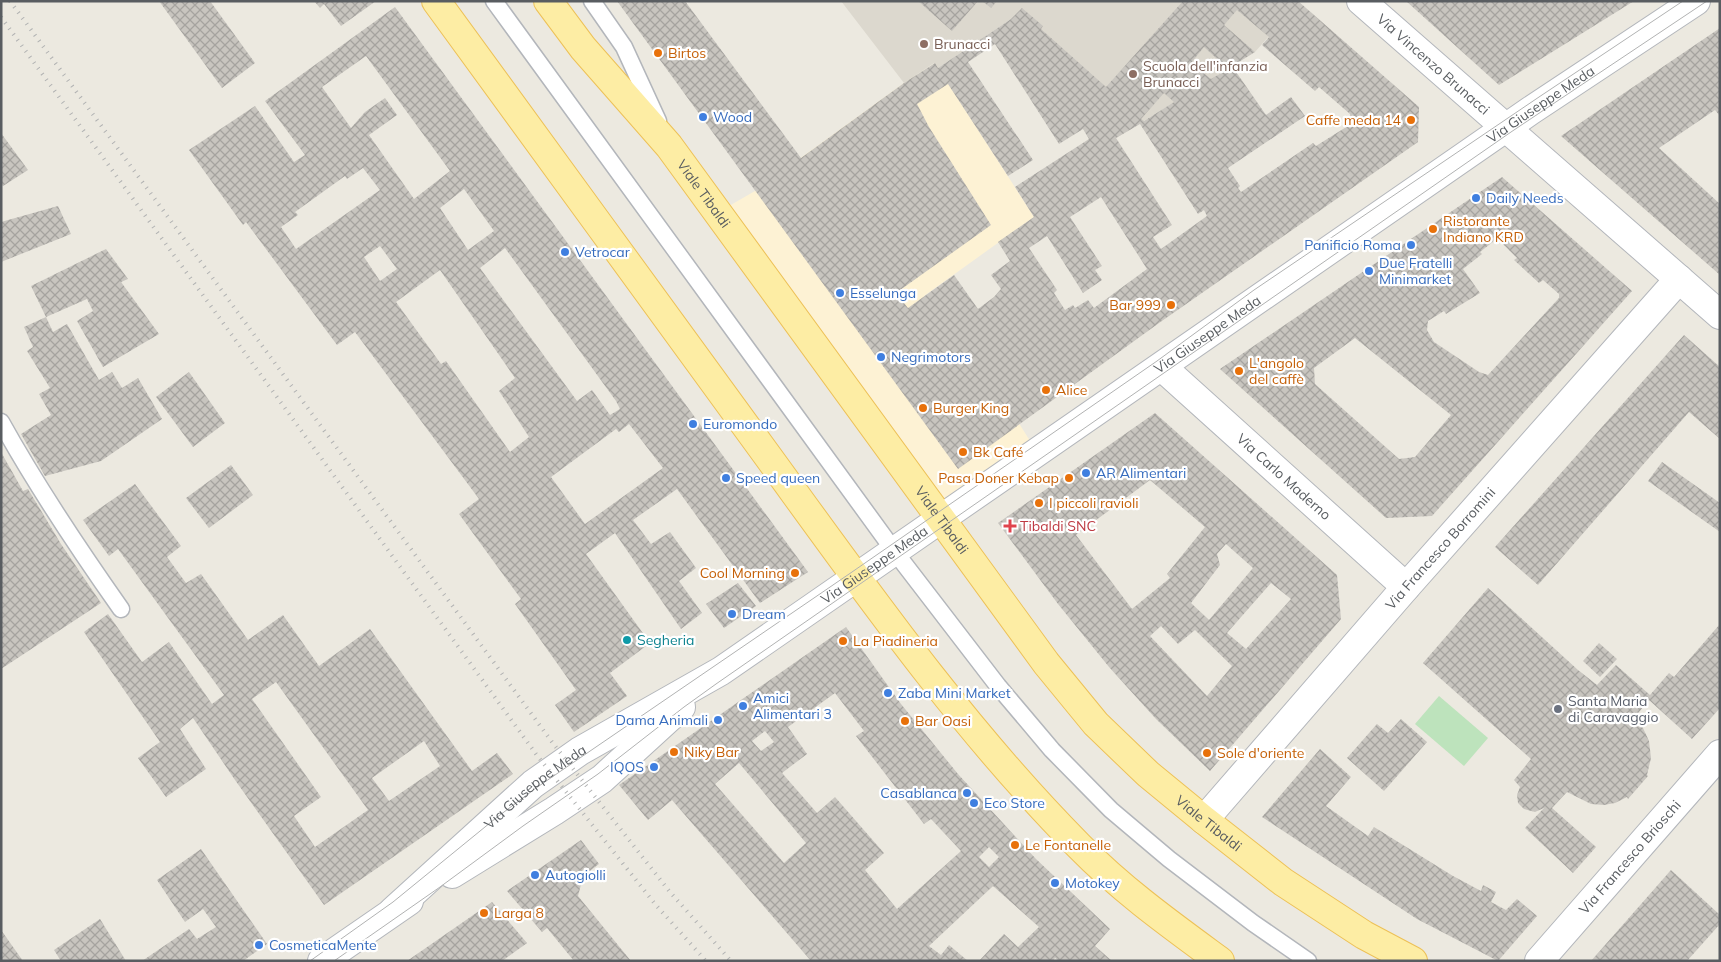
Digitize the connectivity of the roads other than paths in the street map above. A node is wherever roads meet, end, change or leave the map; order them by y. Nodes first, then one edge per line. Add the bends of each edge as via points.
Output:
1 (436, 1) edge
2 (494, 1) edge
3 (548, 1) edge
4 (592, 1) edge
5 (1361, 1) edge
6 (1696, 1) edge
7 (627, 81) junction
8 (1506, 128) junction
9 (1679, 279) junction
10 (1720, 315) edge
11 (1162, 366) junction
12 (1, 422) edge
13 (941, 520) junction
14 (894, 552) junction
15 (857, 578) junction
16 (1406, 587) junction
17 (121, 609) dead end
18 (1720, 754) edge
19 (1204, 820) junction
20 (322, 961) edge
21 (1220, 961) edge
22 (1308, 961) edge
23 (1412, 961) edge
24 (1539, 961) edge

1 - 15 main road
2 - 14 lane
3 - 7 main road, Viale Tibaldi via 583,48
4 - 7 lane via 619,39
5 - 8 street, Via Vincenzo Brunacci
6 - 8 street, Via Giuseppe Meda
7 - 13 main road, Viale Tibaldi via 669,146
8 - 9 street, Via Vincenzo Brunacci
8 - 11 street, Via Giuseppe Meda
9 - 10 street, Via Vincenzo Brunacci
9 - 16 street, Via Francesco Borromini
11 - 13 street, Via Giuseppe Meda
11 - 16 street, Via Carlo Maderno
12 - 17 lane via 29,472
13 - 14 street, Via Giuseppe Meda
13 - 19 main road, Viale Tibaldi via 1046,663 1096,724 1148,774
14 - 15 street, Via Giuseppe Meda
14 - 22 lane via 998,686 1052,750 1110,810 1169,859
15 - 20 street, Via Giuseppe Meda via 721,672 580,751 533,784 393,911
15 - 21 main road via 966,721 1081,848 1135,897
16 - 19 street, Via Francesco Borromini
18 - 24 street, Via Francesco Brioschi
19 - 23 main road, Viale Tibaldi via 1283,882 1364,935

